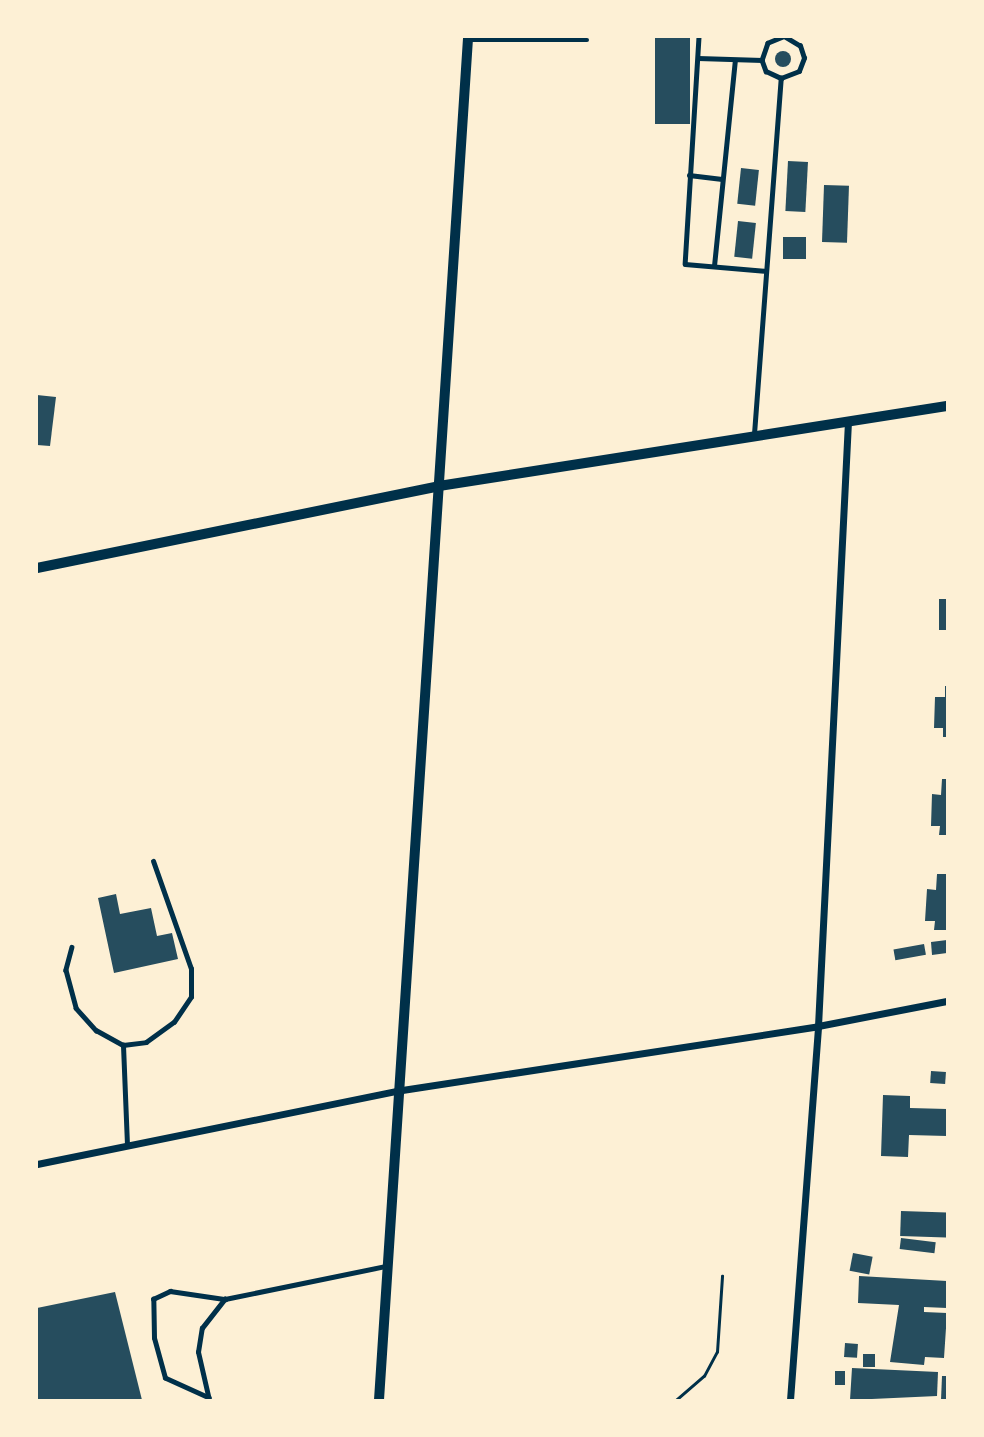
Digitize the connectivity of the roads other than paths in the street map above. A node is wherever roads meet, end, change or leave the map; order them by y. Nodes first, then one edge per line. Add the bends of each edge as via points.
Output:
1 (699, 37) edge
2 (784, 37) edge
3 (468, 38) edge
4 (587, 40) dead end
5 (698, 58) junction
6 (762, 60) junction
7 (735, 61) junction
8 (782, 78) junction
9 (689, 176) junction
10 (723, 179) junction
11 (714, 266) junction
12 (766, 271) junction
13 (947, 406) edge
14 (848, 422) junction
15 (754, 434) junction
16 (439, 486) junction
17 (37, 568) edge
18 (153, 862) dead end
19 (72, 947) dead end
20 (947, 1001) edge
21 (818, 1026) junction
22 (123, 1045) junction
23 (402, 1090) junction
24 (127, 1146) junction
25 (37, 1164) edge
26 (388, 1266) junction
27 (225, 1298) junction
28 (209, 1399) edge
29 (379, 1400) edge
30 (790, 1400) edge

1 - 5 lane
2 - 6 lane via 768,43
2 - 8 lane via 800,46 804,58 799,71
3 - 4 lane
3 - 16 street
5 - 7 lane
5 - 9 lane
6 - 7 lane
6 - 8 lane via 766,71
7 - 10 lane
8 - 12 lane
9 - 10 lane
9 - 11 lane via 685,264
10 - 11 lane
11 - 12 lane
12 - 15 lane
13 - 14 street
14 - 15 street
14 - 21 street
15 - 16 street
16 - 17 street
16 - 23 street
18 - 22 lane via 191,970 191,997 165,1028 146,1042
19 - 22 lane via 66,970 76,1009 96,1030
20 - 21 street
21 - 23 street
21 - 30 street
22 - 24 lane
23 - 24 street
23 - 26 street
24 - 25 street
26 - 27 lane
26 - 29 street
27 - 28 lane via 202,1328 198,1352
27 - 28 lane via 170,1291 153,1299 154,1338 165,1378

